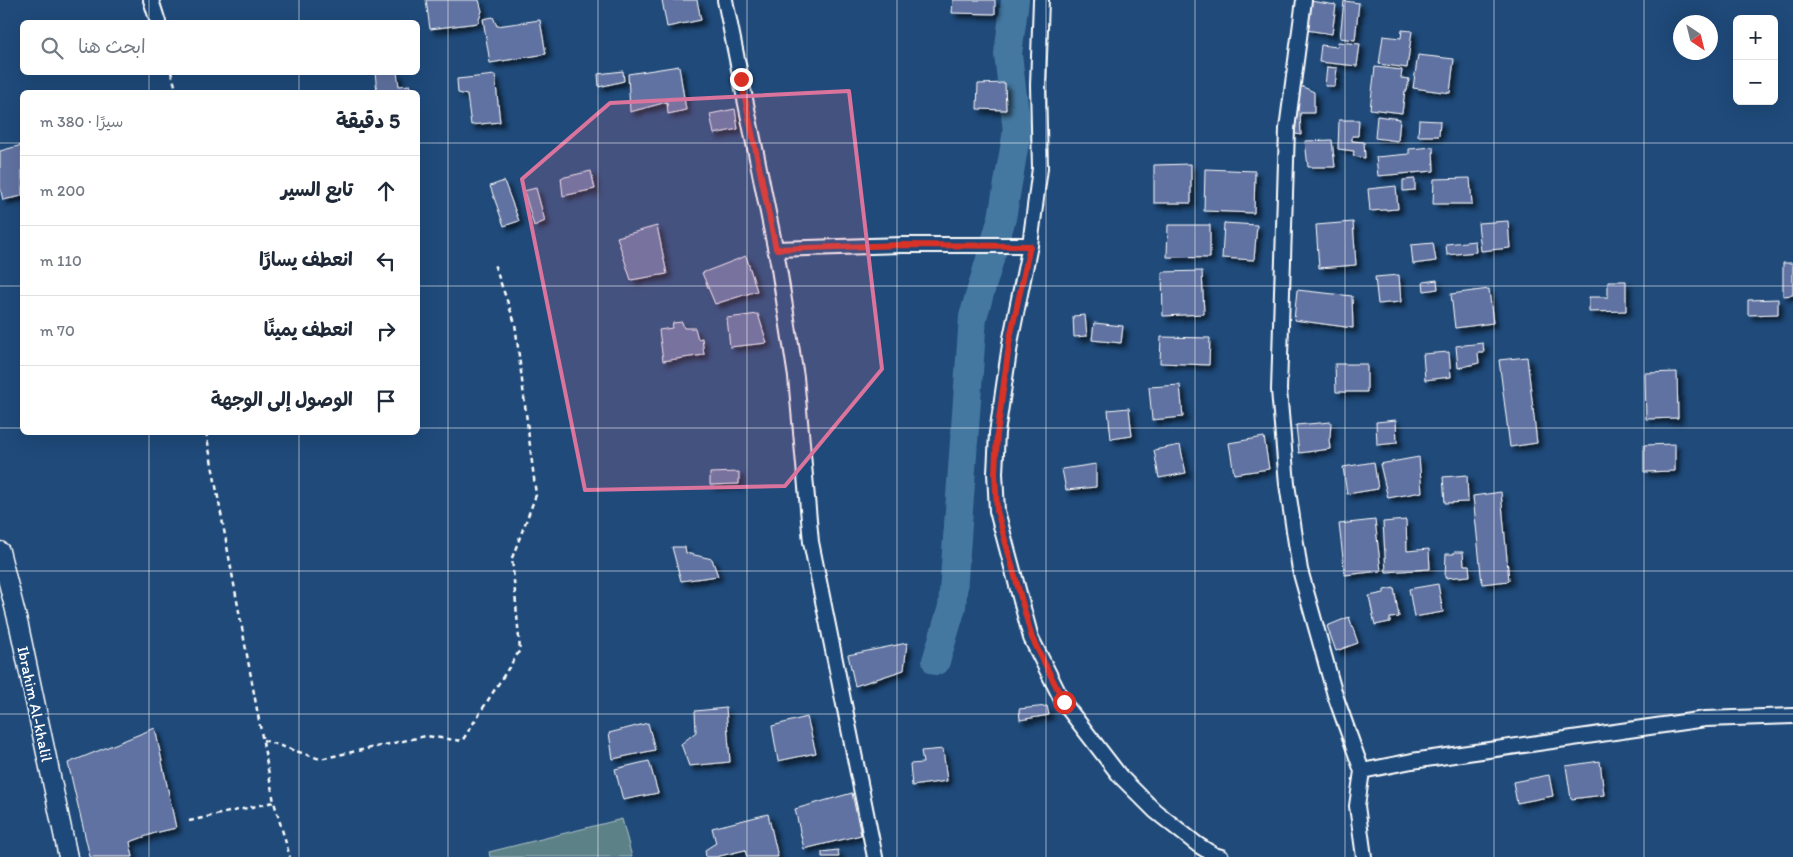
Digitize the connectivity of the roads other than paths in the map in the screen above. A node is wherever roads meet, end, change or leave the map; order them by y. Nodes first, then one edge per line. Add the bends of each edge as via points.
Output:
1 (151, 0) edge
2 (725, 0) edge
3 (1041, 0) edge
4 (1304, 0) edge
5 (157, 20) edge
6 (1030, 246) junction
7 (776, 249) junction
8 (0, 551) edge
9 (1793, 716) edge
10 (1362, 770) junction
11 (68, 857) edge
12 (875, 857) edge
13 (1220, 857) edge
14 (1364, 857) edge

1 - 5 street
2 - 7 street
3 - 6 street via 1040,168
4 - 10 street via 1287,129 1279,390 1287,484 1300,570 1336,695
6 - 7 street via 902,245
6 - 13 street via 1010,338 995,473 997,511 1032,638 1064,702 1120,776 1156,811 1198,845
7 - 12 street via 796,377 811,542
8 - 11 street, Ibrahim Al-khalil
9 - 10 street via 1705,719
10 - 14 street via 1357,806

